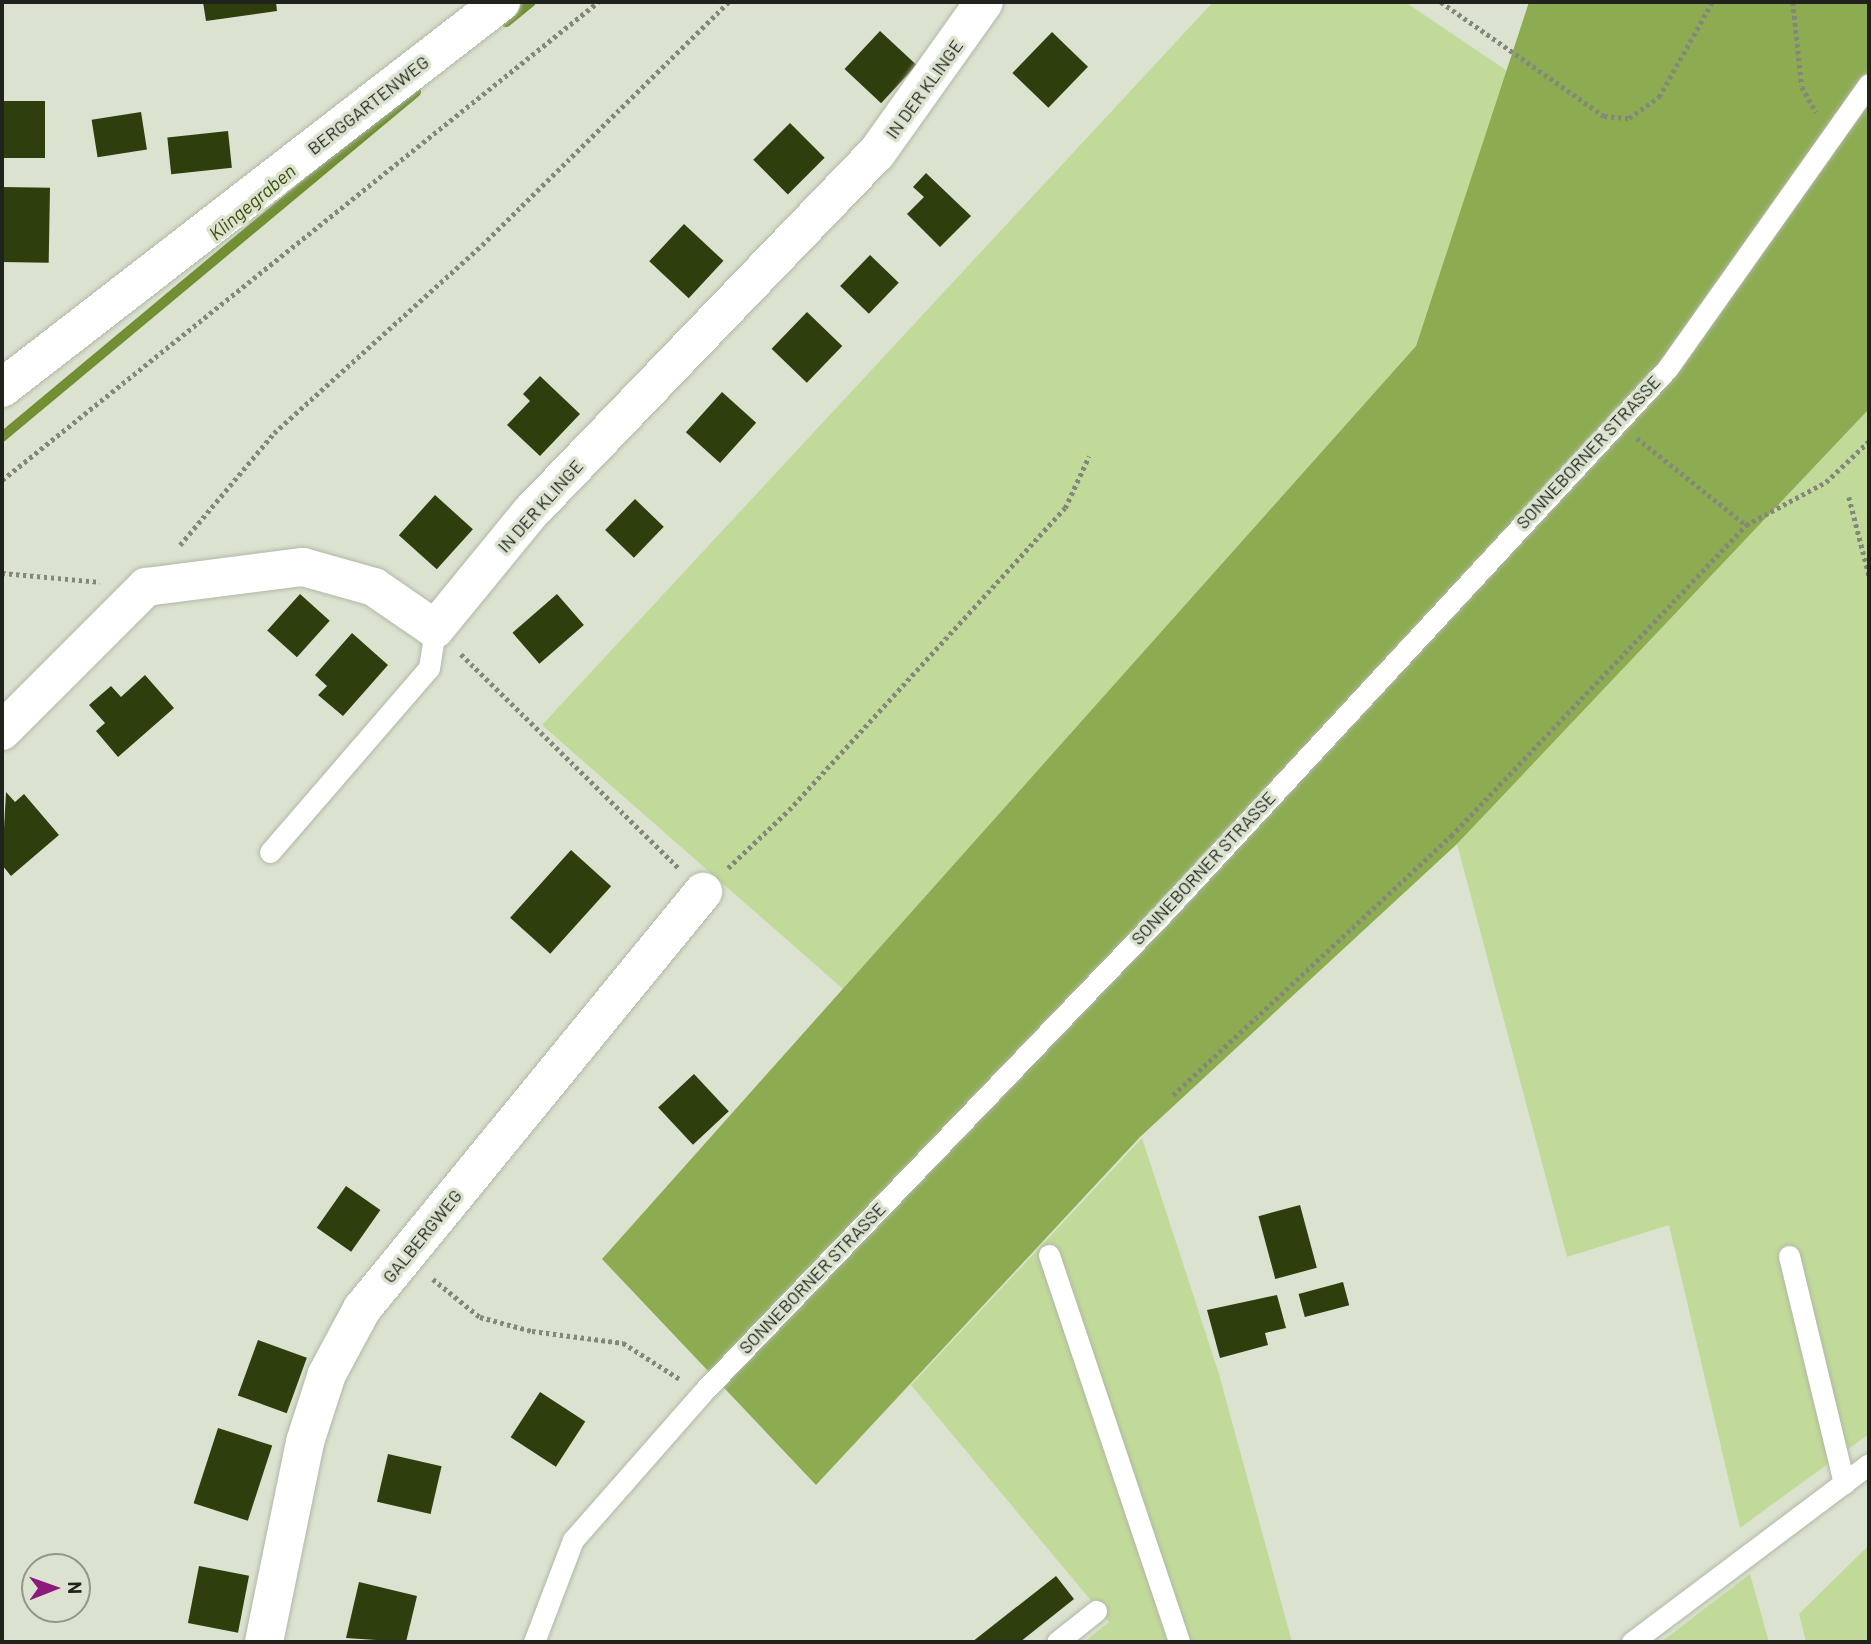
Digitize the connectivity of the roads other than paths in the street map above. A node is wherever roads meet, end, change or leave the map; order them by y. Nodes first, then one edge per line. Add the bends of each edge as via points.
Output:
1 (501, 2) edge
2 (984, 2) edge
3 (1869, 84) edge
4 (2, 388) edge
5 (435, 629) junction
6 (2, 731) edge
7 (270, 852) dead end
8 (703, 892) road end
9 (1049, 1255) dead end
10 (1789, 1256) dead end
11 (1869, 1464) edge
12 (1844, 1483) junction
13 (1096, 1611) dead end
14 (264, 1642) edge
15 (534, 1642) edge
16 (1057, 1642) edge
17 (1179, 1642) edge
18 (1632, 1642) edge

1 - 4 street, BERGGARTENWEG
2 - 5 street, IN DER KLINGE via 876,154 530,513
3 - 15 lane, SONNEBORNER STRASSE via 1667,369 1615,420 1166,910 702,1393 573,1540
5 - 6 street via 373,587 303,567 146,587
5 - 7 lane via 429,668
8 - 14 street, GALBERGWEG via 362,1309 327,1374 286,1516
9 - 17 lane
10 - 12 lane
11 - 12 lane
12 - 18 lane
13 - 16 lane

